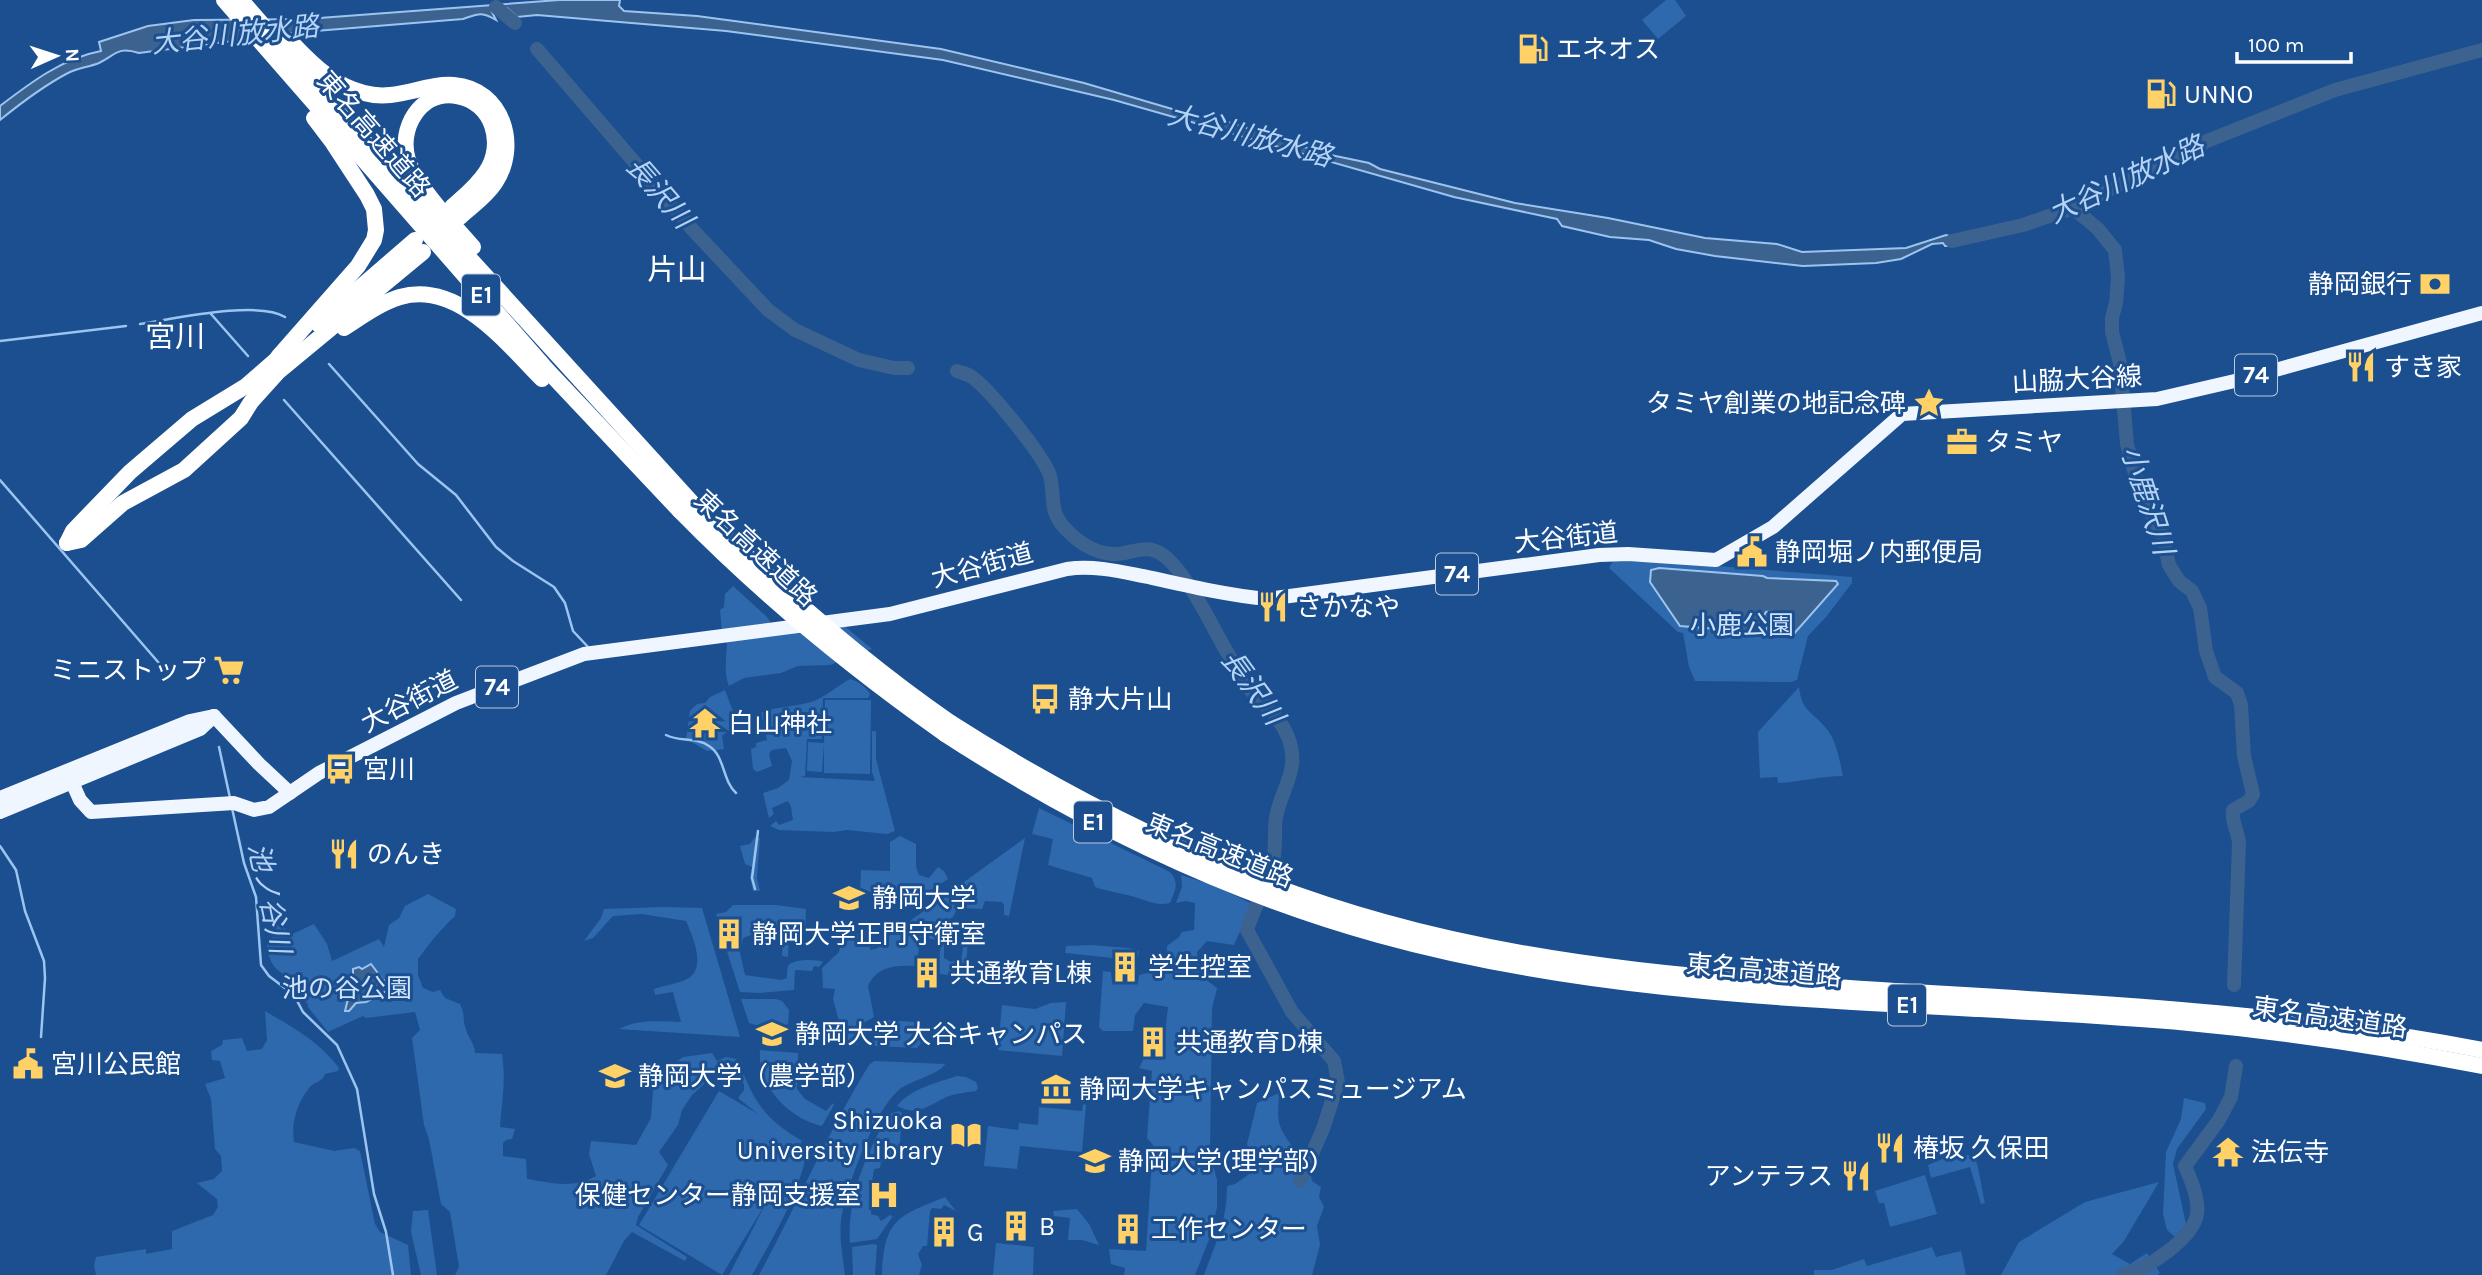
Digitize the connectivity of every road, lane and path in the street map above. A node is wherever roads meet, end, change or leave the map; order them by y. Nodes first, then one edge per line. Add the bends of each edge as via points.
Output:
1 (230, 1) edge
2 (297, 72) junction
3 (419, 246) dead end
4 (2482, 313) edge
5 (280, 363) junction
6 (641, 449) junction
7 (649, 479) junction
8 (686, 507) junction
9 (1716, 560) joint
10 (214, 716) junction
11 (72, 782) junction
12 (290, 793) junction
13 (0, 798) edge
14 (0, 812) edge
15 (1339, 916) junction
16 (2482, 1050) edge
17 (2482, 1066) edge

1 - 2 highway, 東名高速道路 / E1
1 - 2 highway
2 - 5 highway via 333,143 367,195 376,221 374,240 358,266
2 - 6 highway, 東名高速道路 / E1
2 - 6 highway via 368,95 453,85 482,95 495,107 507,135 507,150 496,182 486,195 456,212 486,173 496,146 491,121 471,101 443,96 421,107 406,131 409,163 438,205
2 - 7 highway, 東名高速道路 / E1 via 539,361
3 - 5 highway
4 - 9 main road, 山脇大谷線 / 74 via 2157,400 1902,414 1773,527
5 - 5 highway via 241,418 184,470 123,503 81,540 67,542 153,452 192,419
5 - 7 highway via 392,301 413,295 438,297 472,314 502,339
6 - 8 highway, 東名高速道路 / E1
7 - 8 highway, 東名高速道路 / E1
8 - 15 highway, 東名高速道路 / E1, bridge via 744,573 816,637 874,684 1038,793 1177,863
9 - 12 main road, 大谷街道 / 74 via 1599,555 1267,599 1082,567 890,614 595,651 456,703 319,773
10 - 11 main road via 200,729
10 - 12 main road
10 - 13 main road via 190,721
11 - 12 main road, 大谷街道 / 74 via 91,812 230,803 254,810 269,807
11 - 14 main road
15 - 16 highway, 東名高速道路 / E1 via 1610,967 1798,985 2270,1017
15 - 17 highway, 東名高速道路 / E1 via 1380,935 1453,953 1589,977 1786,997 2189,1023

